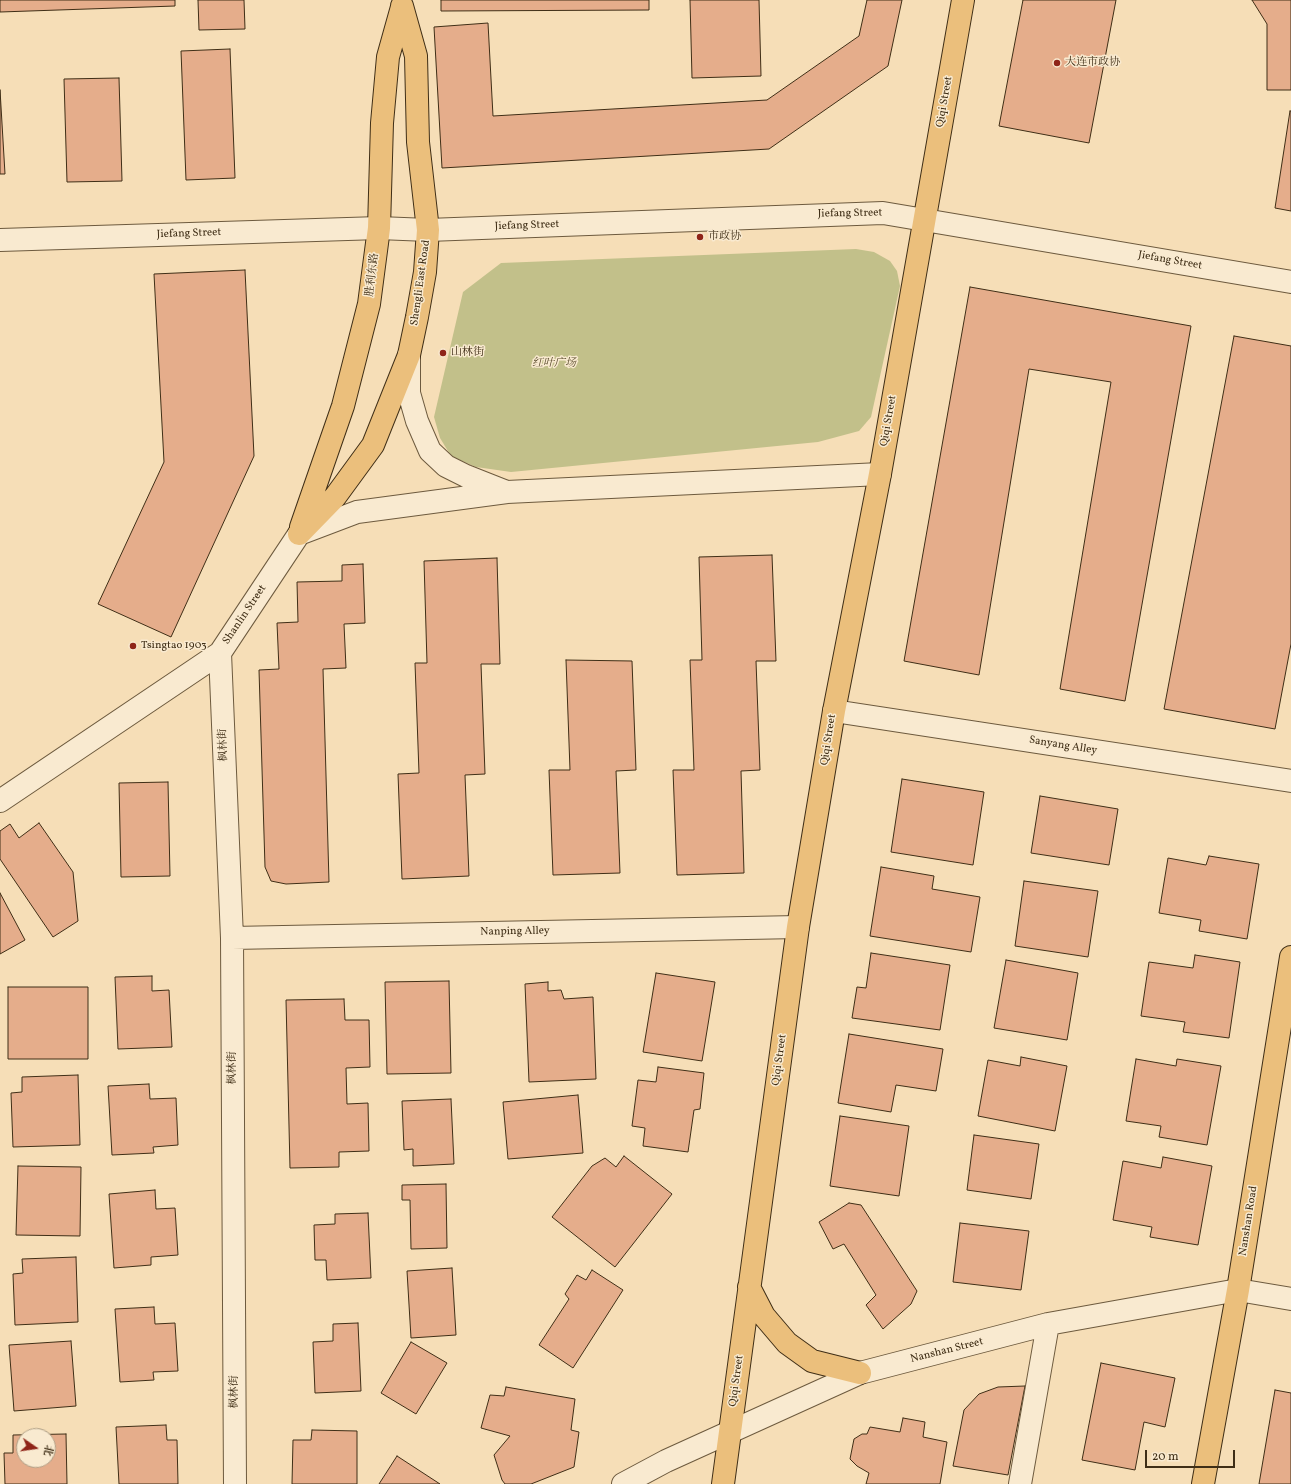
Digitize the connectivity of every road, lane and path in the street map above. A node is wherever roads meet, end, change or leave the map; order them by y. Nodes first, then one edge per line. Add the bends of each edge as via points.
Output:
1 (963, 0) edge
2 (402, 3) edge
3 (924, 220) junction
4 (379, 228) junction
5 (428, 230) junction
6 (0, 240) edge
7 (1291, 282) edge
8 (409, 355) junction
9 (880, 474) junction
10 (507, 492) junction
11 (299, 534) junction
12 (220, 653) junction
13 (834, 711) junction
14 (1291, 781) edge
15 (0, 800) edge
16 (798, 927) junction
17 (232, 938) junction
18 (1291, 957) edge
19 (749, 1287) junction
20 (1238, 1290) junction
21 (1291, 1299) edge
22 (1048, 1324) junction
23 (860, 1373) junction
24 (730, 1431) junction
25 (235, 1484) edge
26 (622, 1484) edge
27 (723, 1484) edge
28 (1020, 1484) edge
29 (1203, 1484) edge

1 - 3 main road, Qiqi Street
2 - 4 main road, 胜利东路 via 388,57 382,123
2 - 5 main road, Shengli East Road via 416,56 418,142
3 - 5 street, Jiefang Street via 883,213
3 - 7 street, Jiefang Street
3 - 9 main road, Qiqi Street
4 - 5 street, Jiefang Street
4 - 6 street, Jiefang Street
4 - 11 main road, 胜利东路 via 369,304 343,406
5 - 8 main road, Shengli East Road via 425,272
8 - 10 street via 409,393 417,421 430,451 446,466
8 - 11 main road, Shengli East Road via 373,445 335,497
9 - 10 street
9 - 13 main road, Qiqi Street
10 - 11 street via 357,512
11 - 12 street, Shanlin Street
12 - 15 street, Shanlin Street
12 - 17 street, 枫林街
13 - 14 street, Sanyang Alley
13 - 16 main road, Qiqi Street
16 - 17 street, Nanping Alley
16 - 19 main road, Qiqi Street
17 - 25 street, 枫林街
18 - 20 main road, Nanshan Road
19 - 23 main road via 764,1316 787,1343 812,1361
19 - 24 main road, Qiqi Street
20 - 21 street, Nanshan Street
20 - 22 street, Nanshan Street
20 - 29 main road, Nanshan Road
22 - 23 street, Nanshan Street
22 - 28 street
23 - 24 street, Nanshan Street
24 - 26 street, Nanshan Street
24 - 27 main road, Qiqi Street

